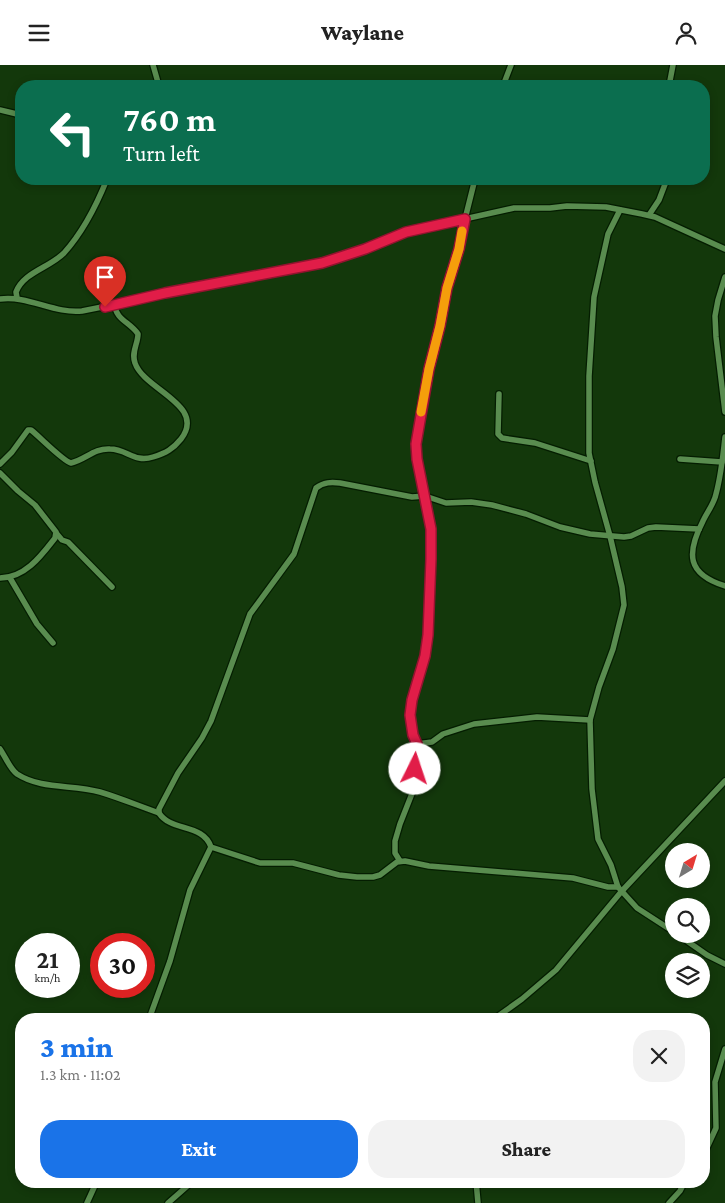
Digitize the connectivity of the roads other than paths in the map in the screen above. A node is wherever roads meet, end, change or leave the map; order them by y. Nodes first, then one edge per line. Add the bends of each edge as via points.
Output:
1 (153, 65) edge
2 (510, 65) edge
3 (673, 65) edge
4 (157, 80) edge
5 (505, 80) edge
6 (671, 80) edge
7 (0, 110) edge
8 (15, 114) edge
9 (104, 185) edge
10 (474, 185) edge
11 (665, 185) edge
12 (620, 210) junction
13 (649, 215) junction
14 (465, 219) junction
15 (725, 249) edge
16 (725, 277) edge
17 (0, 299) edge
18 (17, 299) junction
19 (115, 305) junction
20 (722, 354) edge
21 (500, 394) dead end
22 (725, 403) edge
23 (725, 412) edge
24 (725, 437) edge
25 (680, 459) dead end
26 (590, 461) junction
27 (722, 463) junction
28 (0, 464) edge
29 (0, 473) edge
30 (425, 496) junction
31 (699, 529) junction
32 (57, 534) junction
33 (610, 536) junction
34 (0, 578) edge
35 (10, 578) junction
36 (725, 586) edge
37 (112, 587) dead end
38 (53, 643) dead end
39 (590, 720) junction
40 (417, 744) junction
41 (0, 749) edge
42 (725, 781) edge
43 (158, 813) junction
44 (210, 850) junction
45 (400, 861) junction
46 (619, 889) junction
47 (665, 926) edge
48 (690, 943) edge
49 (725, 964) edge
50 (151, 1013) edge
51 (502, 1013) edge
52 (725, 1049) edge
53 (710, 1141) edge
54 (94, 1188) edge
55 (185, 1188) edge
56 (477, 1188) edge
57 (682, 1188) edge
58 (87, 1203) edge
59 (168, 1203) edge
60 (478, 1203) edge
61 (669, 1203) edge

1 - 4 street
2 - 5 street
3 - 6 street
7 - 8 street
9 - 18 street via 64,253 25,279 16,292
10 - 14 street
11 - 13 street
12 - 13 street
12 - 14 street via 567,205 514,208
12 - 26 street via 608,234 594,297 589,376
13 - 15 street
14 - 19 street via 406,232 322,263
14 - 30 street via 429,369 416,444
16 - 20 street via 715,315
17 - 18 street
18 - 19 street via 72,312
19 - 28 street via 117,314 138,334 135,365 150,383 184,409 186,432 169,451 152,457 140,459 110,449 92,452 71,463 28,430
20 - 22 street
21 - 26 street via 498,434 502,437 535,443
22 - 23 street
24 - 27 street
25 - 27 street
26 - 33 street
27 - 31 street via 716,495
29 - 32 street via 35,505
30 - 33 street via 446,503 492,505 577,531
30 - 40 street via 431,529 430,609 425,656 410,715
30 - 43 street via 412,497 329,482 316,488 294,554 250,613 211,721 171,784
31 - 33 street via 656,527 631,537
31 - 36 street via 693,552 694,566 707,579
32 - 35 street via 31,566
32 - 37 street
33 - 39 street via 624,605
34 - 35 street
35 - 38 street via 37,624
39 - 40 street via 537,717 474,724 443,734 432,742
39 - 46 street via 592,789 598,839
40 - 45 street via 413,791 395,841 395,853
41 - 43 street via 14,773 28,780 48,786 100,792
42 - 46 street
43 - 44 street via 205,837
44 - 45 street via 260,863 293,863 356,877 380,875
44 - 50 street via 190,889
45 - 46 street via 572,878
46 - 47 street via 637,908
46 - 51 street via 556,970
48 - 49 street
52 - 53 street via 714,1082 716,1128
54 - 58 street
55 - 59 street
56 - 60 street
57 - 61 street

